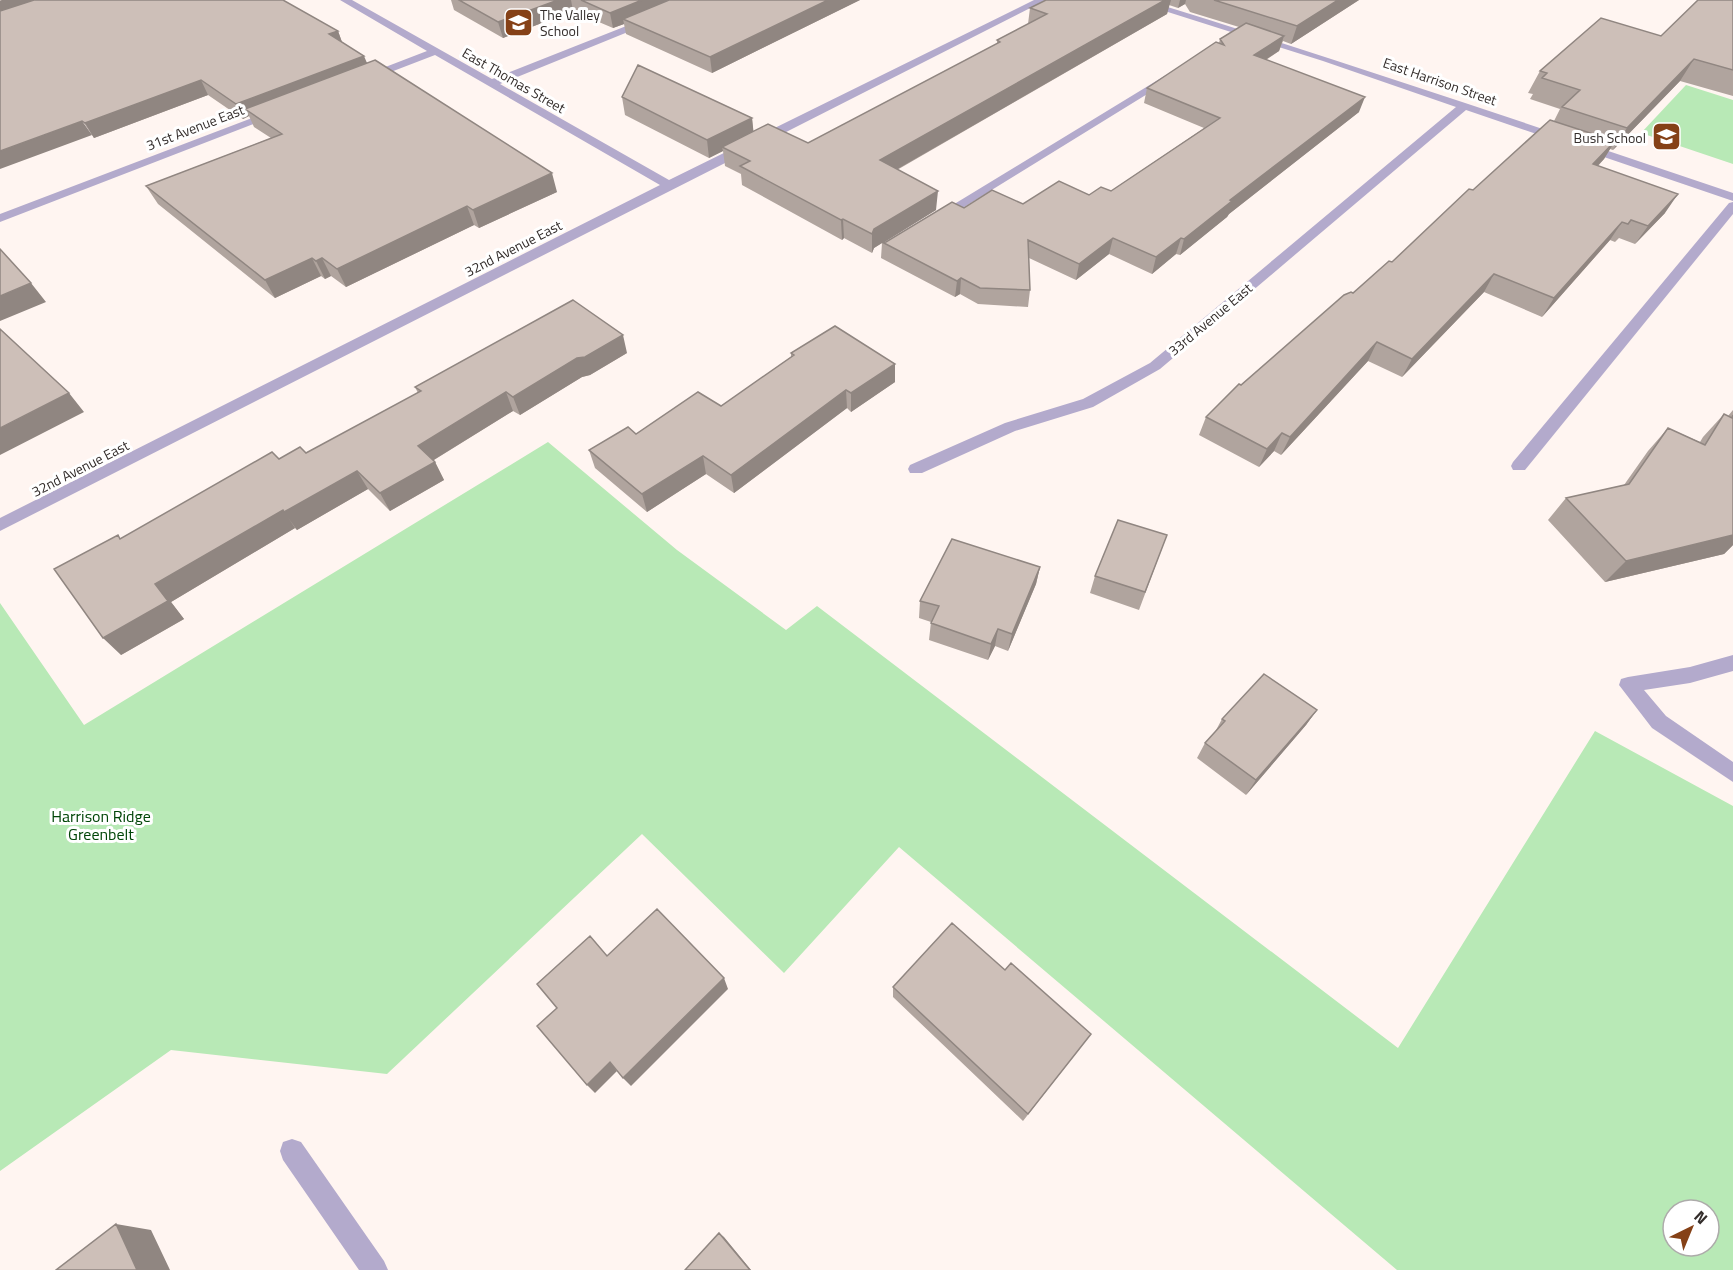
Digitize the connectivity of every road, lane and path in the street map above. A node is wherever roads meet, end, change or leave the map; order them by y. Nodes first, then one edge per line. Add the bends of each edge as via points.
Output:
1 (345, 0) edge
2 (1041, 0) edge
3 (1135, 0) edge
4 (655, 17) edge
5 (1239, 33) junction
6 (1222, 44) edge
7 (434, 52) junction
8 (1172, 75) edge
9 (356, 82) edge
10 (490, 84) junction
11 (1465, 105) junction
12 (289, 107) edge
13 (669, 185) junction
14 (1733, 197) edge
15 (1733, 206) edge
16 (0, 218) edge
17 (930, 222) edge
18 (1519, 465) dead end
19 (916, 469) dead end
20 (0, 525) edge
21 (1733, 663) edge
22 (1733, 773) edge
23 (292, 1151) dead end
24 (375, 1270) edge

1 - 7 street, East Thomas Street
2 - 13 street, 32nd Avenue East
3 - 5 street, East Harrison Street
4 - 10 street
5 - 6 street
5 - 11 street, East Harrison Street
7 - 9 street
7 - 10 street, East Thomas Street
8 - 17 street
10 - 13 street, East Thomas Street
11 - 14 street, East Harrison Street
11 - 19 street, 33rd Avenue East via 1155,366 1088,403 1010,427
12 - 16 street, 31st Avenue East
13 - 20 street, 32nd Avenue East
15 - 18 street
21 - 22 street via 1628,685 1659,722
23 - 24 street

